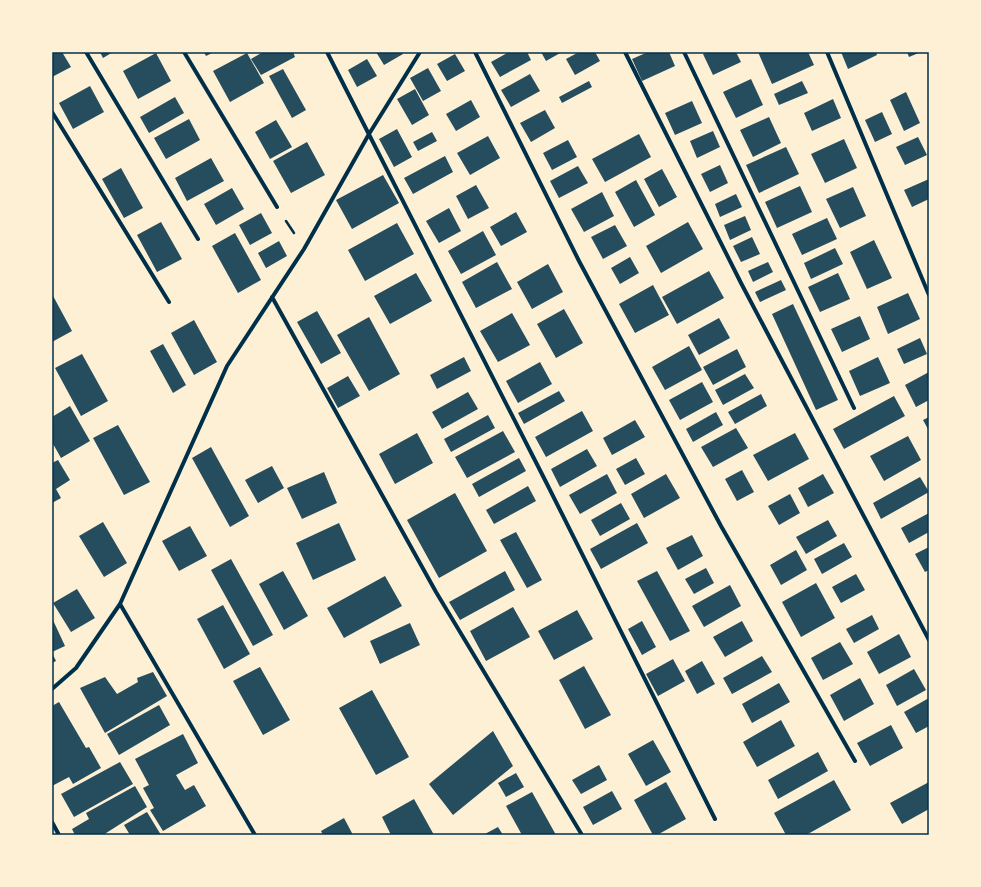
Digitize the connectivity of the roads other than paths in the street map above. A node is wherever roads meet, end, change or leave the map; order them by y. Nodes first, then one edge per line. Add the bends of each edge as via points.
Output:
1 (86, 52) edge
2 (184, 52) edge
3 (327, 52) edge
4 (420, 52) edge
5 (475, 52) edge
6 (625, 52) edge
7 (684, 52) edge
8 (827, 52) edge
9 (52, 112) edge
10 (369, 134) junction
11 (277, 207) road end
12 (198, 239) dead end
13 (929, 295) edge
14 (272, 297) junction
15 (168, 302) dead end
16 (854, 408) dead end
17 (120, 604) junction
18 (929, 640) edge
19 (52, 689) edge
20 (855, 761) dead end
21 (716, 819) dead end
22 (52, 822) edge
23 (59, 835) edge
24 (255, 835) edge
25 (582, 835) edge

1 - 12 street
2 - 11 street
3 - 10 street
4 - 10 street
5 - 20 street via 579,261 717,519
6 - 18 street via 741,283
7 - 16 street
8 - 13 street
9 - 15 street
10 - 14 street via 304,249
10 - 21 street
14 - 17 street via 227,366
14 - 25 street via 436,592
17 - 19 street via 76,668
17 - 24 street
22 - 23 street

